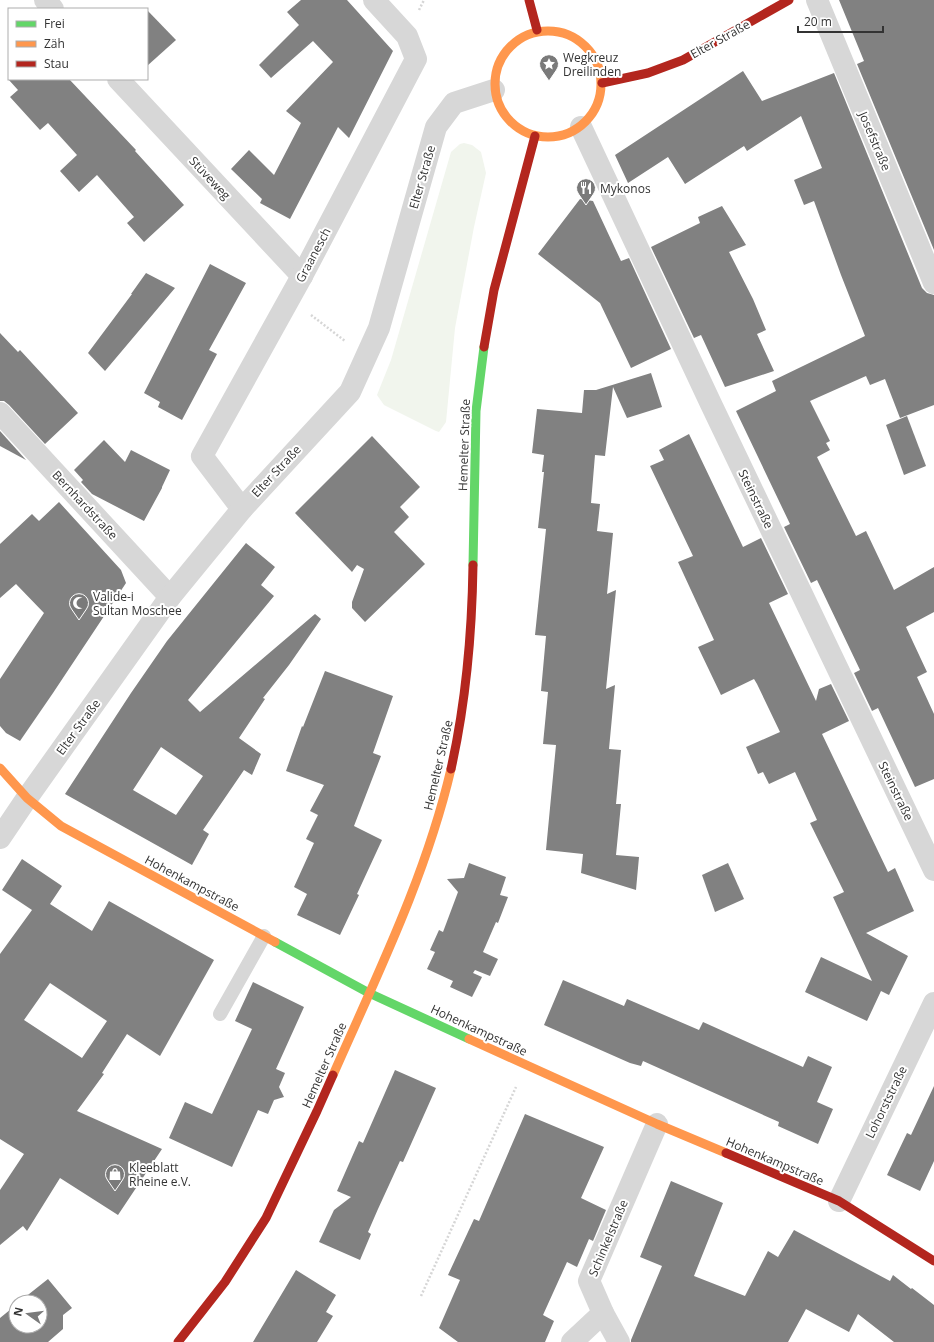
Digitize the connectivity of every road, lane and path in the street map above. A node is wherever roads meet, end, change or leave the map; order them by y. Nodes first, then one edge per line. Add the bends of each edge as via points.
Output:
1 (45, 0) edge
2 (374, 0) edge
3 (529, 0) edge
4 (789, 0) edge
5 (816, 0) edge
6 (52, 8) edge
7 (536, 30) junction
8 (119, 80) edge
9 (602, 83) junction
10 (494, 90) junction
11 (581, 126) junction
12 (535, 136) junction
13 (302, 276) junction
14 (934, 283) edge
15 (290, 299) junction
16 (366, 358) junction
17 (0, 413) edge
18 (242, 509) junction
19 (170, 597) junction
20 (0, 768) edge
21 (27, 798) junction
22 (0, 838) edge
23 (934, 870) edge
24 (264, 936) junction
25 (369, 993) junction
26 (934, 1003) edge
27 (220, 1014) dead end
28 (526, 1065) junction
29 (657, 1124) junction
30 (838, 1201) junction
31 (934, 1261) edge
32 (421, 1296) dead end
33 (603, 1313) junction
34 (178, 1342) edge
35 (572, 1342) edge
36 (619, 1342) edge

1 - 6 street
2 - 13 street, Graanesch via 407,36 416,59
3 - 7 main road
4 - 9 main road, Elter Straße via 683,60 648,74
5 - 14 street, Josefstraße
7 - 9 main road via 560,31 582,41 596,60
7 - 10 main road via 518,38 504,52 495,70
8 - 13 street, Stüveweg
9 - 11 main road via 599,99 592,114
10 - 12 main road via 501,111 515,127
10 - 16 street, Elter Straße via 454,103 436,127 379,328
11 - 12 main road via 551,138
11 - 23 street, Steinstraße via 721,426
12 - 25 main road, Hemelter Straße via 494,290 482,356 476,418 472,610 458,737 446,793 430,844 411,896
13 - 15 street, Graanesch
15 - 16 path
15 - 18 street, Graanesch via 202,456
16 - 18 street, Elter Straße via 350,392
17 - 19 street, Bernhardstraße
18 - 19 street, Elter Straße
19 - 21 street, Elter Straße
20 - 21 main road, Hohenkampstraße
21 - 22 street, Elter Straße
21 - 24 main road, Hohenkampstraße via 61,826
24 - 25 main road, Hohenkampstraße
24 - 27 lane
25 - 28 main road, Hohenkampstraße
25 - 34 main road, Hemelter Straße via 266,1218 225,1282
26 - 30 street, Lohorststraße
28 - 29 main road, Hohenkampstraße
28 - 32 path
29 - 30 main road, Hohenkampstraße
29 - 33 street, Schinkelstraße via 589,1281
30 - 31 main road, Hohenkampstraße
33 - 35 street
33 - 36 street, Schinkelstraße

